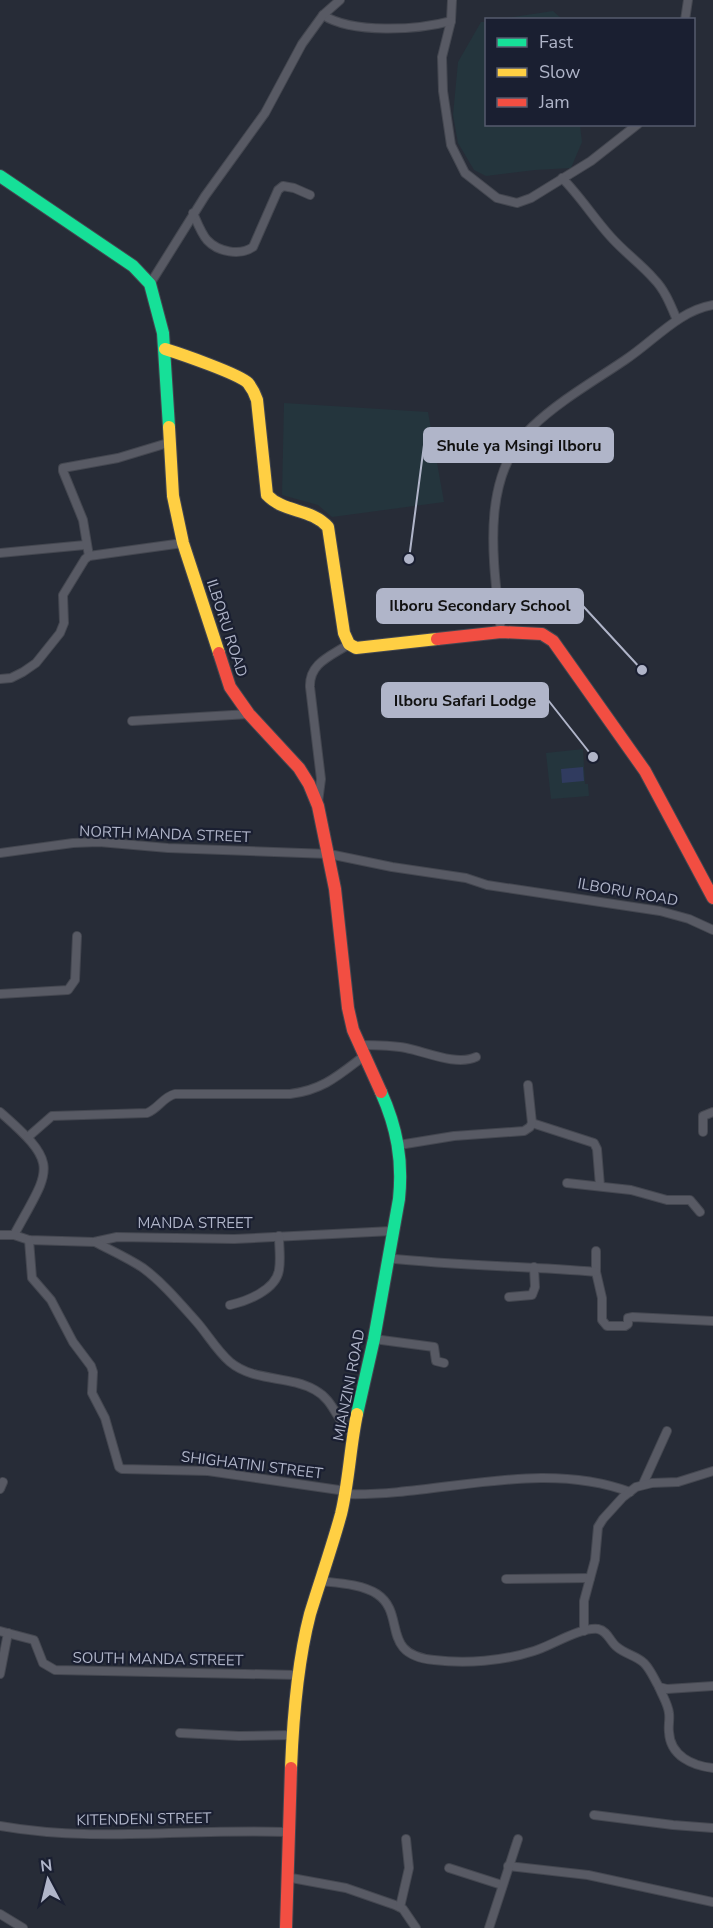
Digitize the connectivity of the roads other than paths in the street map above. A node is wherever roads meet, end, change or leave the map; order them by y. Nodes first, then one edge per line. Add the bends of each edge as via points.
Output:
1 (340, 0) edge
2 (452, 0) edge
3 (688, 0) edge
4 (323, 15) junction
5 (685, 18) edge
6 (451, 21) junction
7 (636, 126) edge
8 (0, 176) edge
9 (562, 178) junction
10 (310, 195) dead end
11 (193, 213) junction
12 (150, 284) junction
13 (713, 305) edge
14 (677, 320) junction
15 (165, 350) junction
16 (171, 442) junction
17 (183, 543) junction
18 (85, 545) junction
19 (0, 553) edge
20 (89, 556) junction
21 (501, 632) junction
22 (348, 644) junction
23 (0, 679) edge
24 (249, 714) junction
25 (132, 721) dead end
26 (318, 806) junction
27 (0, 852) edge
28 (329, 854) junction
29 (713, 894) edge
30 (713, 930) edge
31 (77, 936) dead end
32 (0, 994) edge
33 (362, 1050) junction
34 (476, 1057) dead end
35 (528, 1085) dead end
36 (0, 1112) edge
37 (713, 1112) edge
38 (532, 1123) junction
39 (703, 1132) dead end
40 (28, 1137) junction
41 (399, 1145) junction
42 (567, 1183) dead end
43 (600, 1186) junction
44 (700, 1212) dead end
45 (392, 1231) junction
46 (0, 1235) edge
47 (14, 1235) junction
48 (279, 1236) junction
49 (29, 1240) junction
50 (94, 1242) junction
51 (596, 1251) dead end
52 (387, 1258) junction
53 (534, 1267) junction
54 (596, 1272) junction
55 (509, 1297) dead end
56 (230, 1305) dead end
57 (713, 1321) edge
58 (374, 1340) junction
59 (444, 1363) dead end
60 (666, 1431) dead end
61 (353, 1434) junction
62 (713, 1471) edge
63 (643, 1484) junction
64 (345, 1492) junction
65 (630, 1492) junction
66 (590, 1578) junction
67 (506, 1579) dead end
68 (320, 1581) junction
69 (584, 1631) junction
70 (4, 1632) edge
71 (0, 1674) edge
72 (298, 1675) junction
73 (713, 1686) edge
74 (659, 1687) junction
75 (180, 1733) dead end
76 (292, 1735) junction
77 (713, 1768) edge
78 (594, 1815) dead end
79 (0, 1826) edge
80 (713, 1828) edge
81 (288, 1833) junction
82 (406, 1839) dead end
83 (518, 1839) dead end
84 (508, 1866) junction
85 (449, 1868) dead end
86 (286, 1877) junction
87 (502, 1885) junction
88 (713, 1902) edge
89 (400, 1907) junction
90 (0, 1914) edge
91 (23, 1928) edge
92 (286, 1928) edge
93 (416, 1928) edge
94 (489, 1928) edge

1 - 4 street
2 - 6 street
3 - 5 street
4 - 6 street via 354,27 404,27
4 - 11 street via 302,44 265,114
6 - 9 street via 442,57 443,91 451,145 465,173 497,198 517,202 531,198
7 - 9 street
8 - 12 street via 133,266
9 - 14 street via 609,235 654,278
10 - 11 street via 286,185 280,188 253,247 240,252 208,241
11 - 12 street
12 - 15 street, ILBORU ROAD
13 - 14 street via 693,310
14 - 21 street via 549,412 518,441 508,457 499,487 494,538
15 - 16 street, ILBORU ROAD
15 - 22 street via 251,386 257,400 267,495 279,505 318,516 328,527
16 - 17 street, ILBORU ROAD via 173,496
16 - 18 street via 118,458 63,468 83,520
17 - 20 street
17 - 24 street, ILBORU ROAD via 230,687
18 - 19 street
18 - 20 street
20 - 23 street via 63,595 64,623 60,633 36,663 11,678
21 - 22 street via 370,647
21 - 29 street via 542,634 553,641 645,771
22 - 26 street via 311,674 321,779
24 - 25 street
24 - 26 street, ILBORU ROAD via 299,768
26 - 28 street, ILBORU ROAD
27 - 28 street, NORTH MANDA STREET via 99,842
28 - 30 street, ILBORU ROAD via 487,885 660,911
28 - 33 street, MIANZINI ROAD via 348,1008 352,1030
31 - 32 street via 75,980 68,990
33 - 34 street via 407,1048 464,1060
33 - 40 street via 329,1082 304,1093 175,1094 147,1113 52,1116
33 - 41 street, MIANZINI ROAD
35 - 38 street
36 - 40 street
37 - 39 street via 703,1116
38 - 41 street via 524,1131 513,1133 454,1136
38 - 43 street via 594,1143
40 - 47 street via 40,1152 44,1176
41 - 45 street, MIANZINI ROAD via 401,1177
42 - 43 street
43 - 44 street via 667,1200 690,1200
45 - 48 street, MANDA STREET
45 - 52 street, MIANZINI ROAD
46 - 47 street, MANDA STREET
47 - 49 street, MANDA STREET
48 - 50 street, MANDA STREET via 117,1237
48 - 56 street via 279,1272 271,1284 253,1298
49 - 50 street, MANDA STREET
49 - 64 street, SHIGHATINI STREET via 32,1278 51,1300 91,1366 92,1393 105,1418 118,1467 208,1471
50 - 61 street via 141,1267 158,1281 231,1363 265,1378 290,1380 317,1391 327,1398 339,1421
51 - 54 street
52 - 53 street
52 - 58 street, MIANZINI ROAD
53 - 54 street
53 - 55 street via 532,1296
54 - 57 street via 602,1320 607,1326 625,1326 628,1318 633,1317
58 - 59 street via 434,1347 436,1361
58 - 61 street, MIANZINI ROAD
60 - 63 street
61 - 64 street, MIANZINI ROAD
62 - 63 street via 678,1482
63 - 65 street
64 - 65 street via 378,1493 548,1478 587,1480
64 - 68 street, MIANZINI ROAD
65 - 66 street via 598,1527
66 - 67 street
66 - 69 street via 584,1601
68 - 69 street via 379,1595 405,1651 436,1661 496,1659 533,1652
68 - 72 street, MIANZINI ROAD
69 - 74 street via 596,1629 606,1634 616,1647 644,1663
70 - 71 street
70 - 72 street, SOUTH MANDA STREET via 34,1640 43,1663 55,1670
72 - 76 street, MIANZINI ROAD
73 - 74 street
74 - 77 street via 669,1711 669,1734 677,1753 691,1763
75 - 76 street
76 - 81 street, MIANZINI ROAD
78 - 80 street
79 - 81 street, KITENDENI STREET via 75,1834
81 - 86 street, MIANZINI ROAD
82 - 89 street via 409,1868
83 - 84 street
84 - 87 street
84 - 88 street via 588,1875
85 - 87 street
86 - 89 street via 346,1888
86 - 92 street, MIANZINI ROAD
87 - 94 street
89 - 93 street
90 - 91 street

